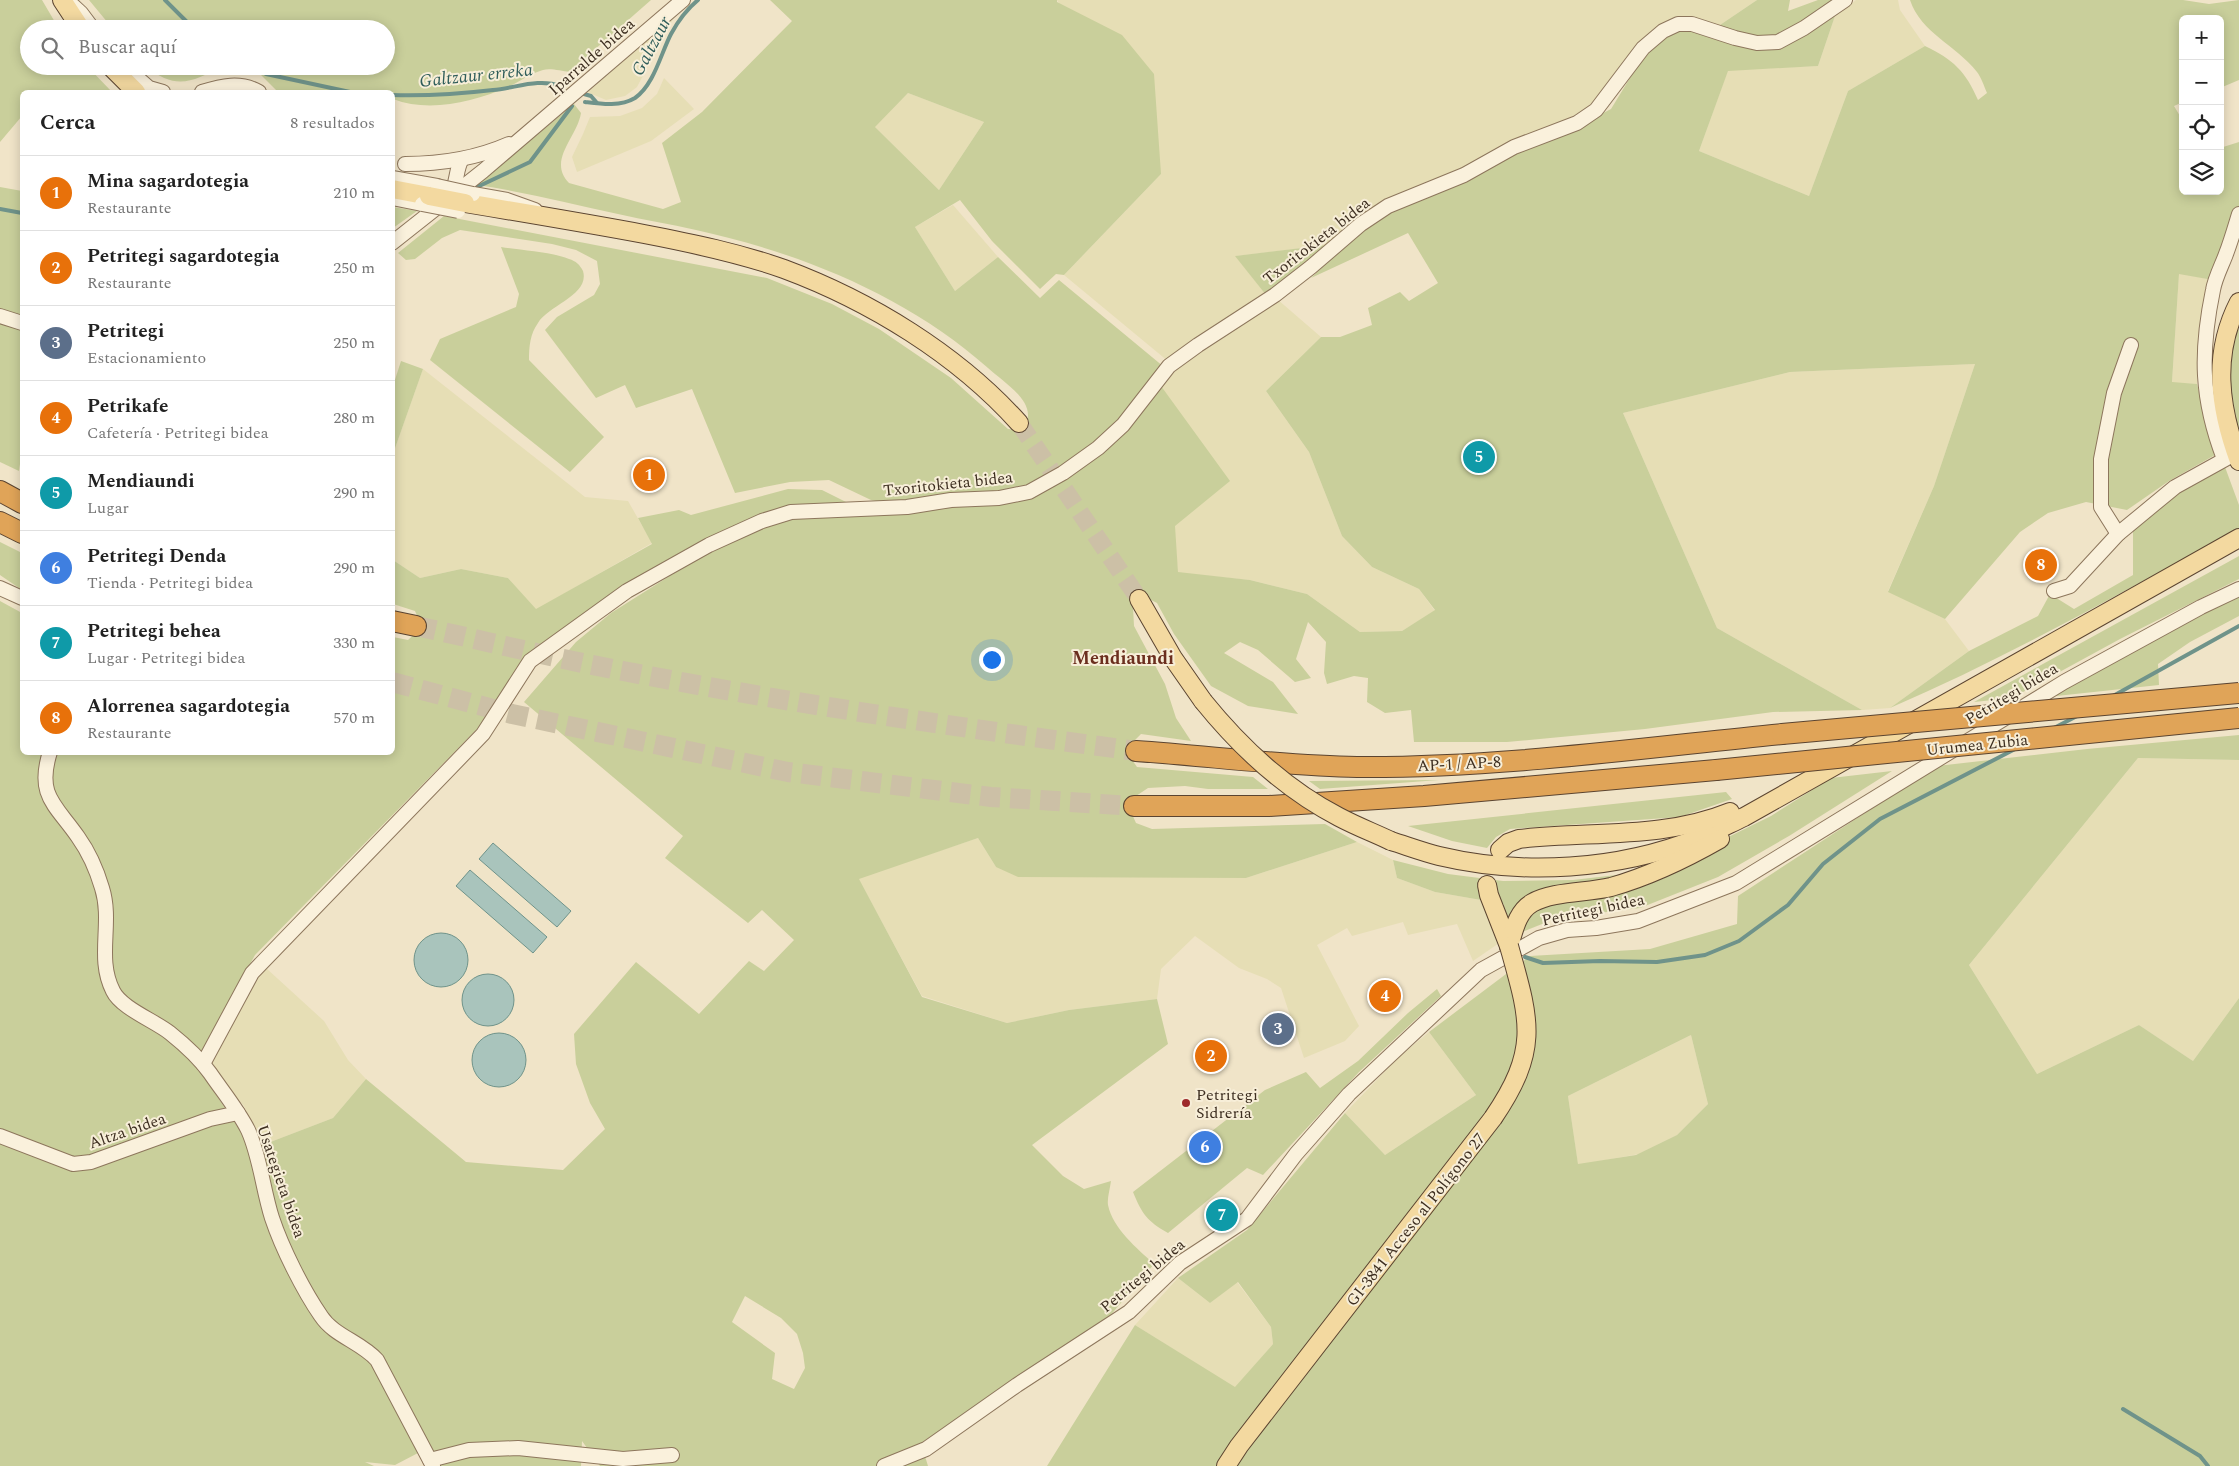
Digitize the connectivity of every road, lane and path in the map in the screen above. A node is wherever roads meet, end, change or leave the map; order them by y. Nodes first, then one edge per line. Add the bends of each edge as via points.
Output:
1 (62, 0) edge
2 (66, 0) edge
3 (683, 0) edge
4 (1845, 0) edge
5 (75, 20) edge
6 (86, 20) edge
7 (111, 75) edge
8 (118, 75) edge
9 (134, 75) edge
10 (226, 89) edge
11 (123, 90) edge
12 (134, 90) edge
13 (156, 90) edge
14 (208, 90) edge
15 (254, 90) edge
16 (520, 138) junction
17 (504, 153) junction
18 (399, 162) edge
19 (463, 164) junction
20 (441, 169) junction
21 (395, 179) edge
22 (455, 186) junction
23 (395, 190) edge
24 (433, 197) junction
25 (467, 197) junction
26 (395, 198) edge
27 (2239, 214) edge
28 (662, 238) junction
29 (395, 240) edge
30 (2239, 302) edge
31 (0, 316) edge
32 (20, 322) edge
33 (2131, 345) dead end
34 (1019, 423) tunnel mouth
35 (2233, 458) edge
36 (0, 491) edge
37 (20, 502) edge
38 (0, 522) edge
39 (20, 532) edge
40 (2118, 534) junction
41 (2236, 540) edge
42 (0, 588) edge
43 (2239, 589) edge
44 (2054, 591) dead end
45 (20, 597) edge
46 (1139, 599) tunnel mouth
47 (395, 622) edge
48 (416, 626) tunnel mouth
49 (2239, 693) edge
50 (2239, 718) edge
51 (1782, 734) joint
52 (1136, 750) tunnel mouth
53 (49, 755) edge
54 (1716, 770) joint
55 (1796, 787) junction
56 (1134, 806) tunnel mouth
57 (1744, 817) junction
58 (1500, 850) dead end
59 (1487, 885) dead end
60 (1509, 946) junction
61 (203, 1064) junction
62 (238, 1113) junction
63 (0, 1136) edge
64 (672, 1455) dead end
65 (431, 1463) edge
66 (884, 1466) edge
67 (1226, 1466) edge

1 - 5 main road
2 - 6 street
3 - 16 street, Iparralde bidea
4 - 61 street, Txoritokieta bidea via 1778,42 1757,43 1692,24 1678,24 1663,31 1643,48 1596,110 1577,123 1514,147 1464,175 1388,206 1361,224 1280,291 1170,366 1123,425 1098,448 1029,492 907,507 791,512 709,545 627,591 530,661 483,734 252,973
7 - 11 street
8 - 12 main road
9 - 13 street via 148,88
10 - 14 street
10 - 15 street via 246,87
16 - 17 street
16 - 19 street
17 - 19 street
17 - 25 street
18 - 19 street
18 - 20 street
19 - 20 street
19 - 22 street
19 - 25 street
20 - 22 street
21 - 24 street
22 - 24 street
23 - 24 main road
24 - 25 main road, bridge
24 - 26 street
24 - 29 street
25 - 28 main road
25 - 28 street via 627,236
27 - 35 street via 2213,288 2204,353 2204,383 2213,430
28 - 34 main road via 739,255 783,269 861,304 898,325 984,387
30 - 35 main road via 2225,336 2220,374
31 - 32 street
33 - 40 street via 2114,393 2101,459 2101,507
35 - 40 street via 2175,487
36 - 37 highway
38 - 39 highway
40 - 44 street via 2070,586
41 - 55 main road
42 - 45 street
43 - 66 street, Petritegi bidea via 2064,682 1736,883 1638,920 1567,930 1540,938 1481,970 1349,1094 1296,1154 1248,1218 1180,1263 1129,1312 926,1449
46 - 57 main road, bridge via 1173,658 1203,701 1260,763 1338,817 1391,841 1439,856 1488,864 1567,867 1650,854 1699,838
47 - 48 highway
49 - 51 highway, Urumea Zubia, bridge
50 - 54 highway, Urumea Zubia, bridge
51 - 52 highway, AP-1 / AP-8 via 1447,765 1273,764
53 - 61 street, Usategieta bidea via 48,797 78,837 102,887 107,924 103,952 105,976 114,994 170,1033
54 - 56 highway, AP-1 / AP-8 via 1269,806
55 - 57 main road
55 - 58 main road via 1761,797 1692,825 1519,839
57 - 60 main road via 1729,834 1654,872 1609,887 1547,897 1532,903 1520,913
59 - 60 main road, GI-3841 Acceso al Polígono 27
60 - 67 main road, GI-3841 Acceso al Polígono 27, bridge via 1524,1000 1527,1038 1517,1078 1493,1118
61 - 62 street, Usategieta bidea
62 - 63 street, Altza bidea via 210,1119 91,1162 74,1164
62 - 65 street, Usategieta bidea via 249,1132 272,1218 311,1301 336,1332 368,1349 377,1360
64 - 65 street via 623,1459 518,1448 468,1450

